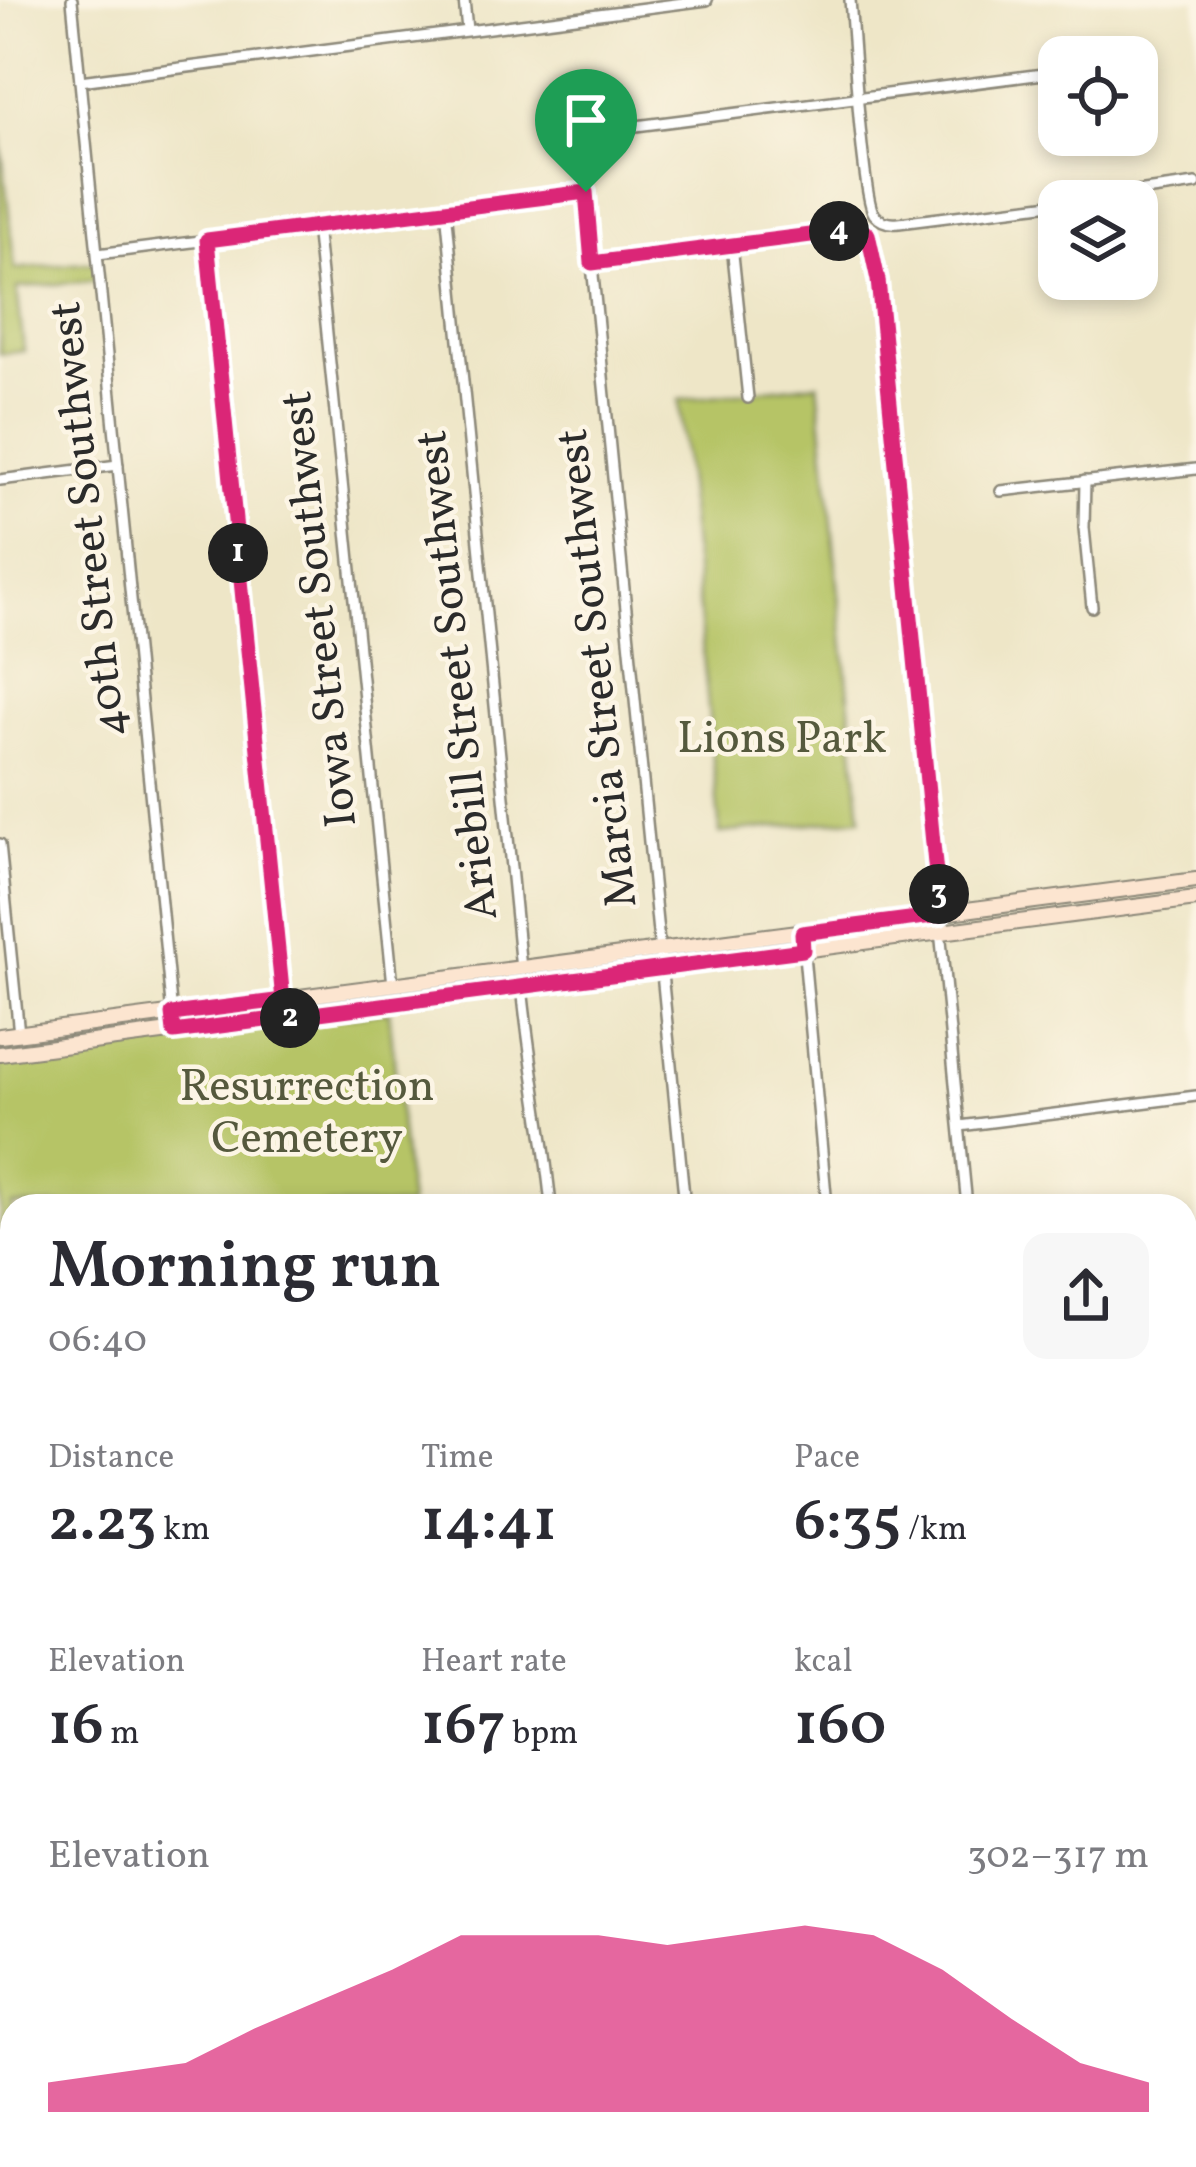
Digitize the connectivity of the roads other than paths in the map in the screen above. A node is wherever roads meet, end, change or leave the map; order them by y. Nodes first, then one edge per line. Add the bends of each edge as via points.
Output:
1 (72, 0) edge
2 (464, 0) edge
3 (707, 0) edge
4 (850, 0) edge
5 (466, 31) junction
6 (1038, 75) edge
7 (80, 81) junction
8 (858, 98) junction
9 (1196, 184) edge
10 (1158, 189) edge
11 (586, 192) junction
12 (1038, 205) edge
13 (446, 209) junction
14 (316, 225) junction
15 (207, 240) junction
16 (732, 245) junction
17 (98, 254) junction
18 (592, 263) junction
19 (748, 398) dead end
20 (118, 465) junction
21 (1196, 469) edge
22 (0, 480) edge
23 (1085, 481) junction
24 (1000, 491) dead end
25 (1092, 608) dead end
26 (0, 844) edge
27 (1196, 880) edge
28 (1196, 899) edge
29 (940, 915) junction
30 (942, 933) junction
31 (803, 942) junction
32 (660, 951) junction
33 (662, 968) junction
34 (521, 969) junction
35 (393, 986) junction
36 (522, 986) junction
37 (283, 1000) junction
38 (172, 1014) junction
39 (174, 1032) junction
40 (19, 1034) junction
41 (0, 1036) edge
42 (21, 1051) junction
43 (0, 1054) edge
44 (1196, 1096) edge
45 (959, 1126) junction
46 (550, 1194) edge
47 (684, 1194) edge
48 (826, 1194) edge
49 (966, 1194) edge

1 - 7 street, 40th Street Southwest
2 - 5 street
3 - 5 street
4 - 8 street
5 - 7 street
6 - 8 street
7 - 17 street, 40th Street Southwest
8 - 11 street, Marcia Street Southwest via 608,134 588,154
8 - 12 street via 874,214 882,221
9 - 10 street
11 - 13 street
11 - 18 street, Marcia Street Southwest
13 - 14 street
13 - 34 street, Ariebill Street Southwest
14 - 15 street
14 - 35 street, Iowa Street Southwest
15 - 17 street
15 - 37 street
16 - 18 street
16 - 19 street
16 - 29 street via 858,229 873,245
17 - 20 street, 40th Street Southwest
18 - 32 street, Marcia Street Southwest
20 - 22 street
20 - 38 street, 40th Street Southwest
21 - 23 street
23 - 24 street
23 - 25 street
26 - 40 street
27 - 29 main road
28 - 30 main road
29 - 30 street
29 - 31 main road
30 - 31 main road
30 - 45 street
31 - 32 main road
31 - 33 main road
31 - 48 street
32 - 33 street, Marcia Street Southwest
32 - 34 main road
33 - 36 main road
33 - 47 street, Marcia Street Southwest
34 - 35 main road
34 - 36 street, Ariebill Street Southwest
35 - 37 main road
36 - 39 main road
36 - 46 street, Ariebill Street Southwest
37 - 38 main road
38 - 39 street, 40th Street Southwest
38 - 40 main road
39 - 42 main road
40 - 41 main road
40 - 42 street
42 - 43 main road
44 - 45 street
45 - 49 street

